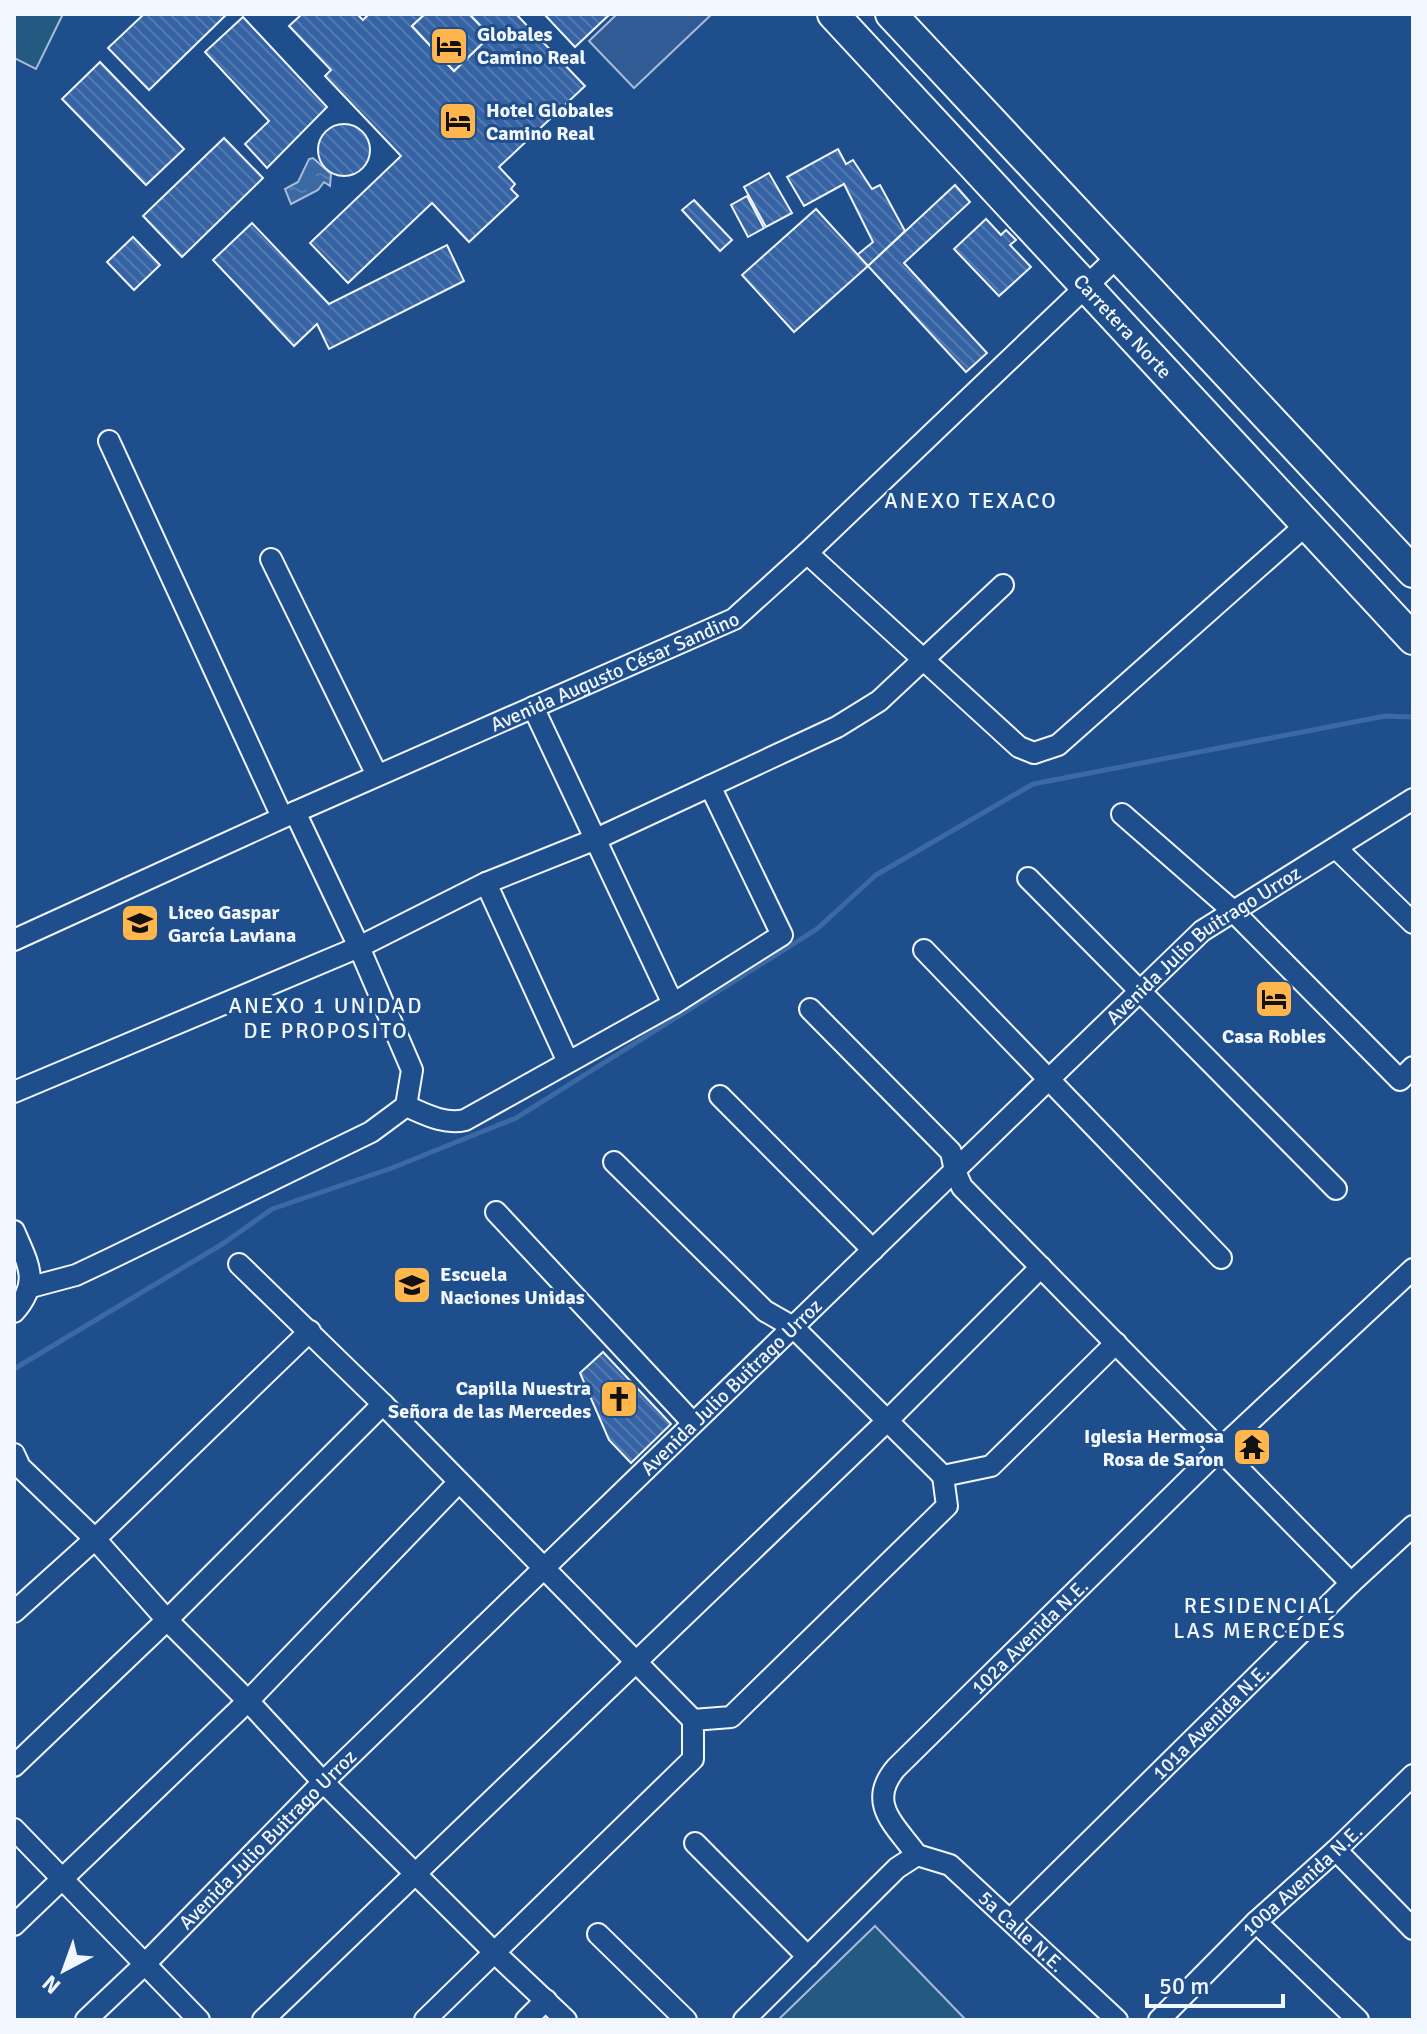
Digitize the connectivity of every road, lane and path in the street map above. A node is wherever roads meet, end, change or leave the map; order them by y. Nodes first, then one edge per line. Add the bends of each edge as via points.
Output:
1 (833, 14) edge
2 (874, 14) edge
3 (891, 14) edge
4 (862, 45) junction
5 (1117, 257) junction
6 (1086, 287) junction
7 (109, 441) dead end
8 (1307, 524) junction
9 (807, 553) junction
10 (271, 559) dead end
11 (1413, 572) edge
12 (1003, 585) dead end
13 (1413, 639) edge
14 (923, 661) junction
15 (533, 707) junction
16 (377, 775) junction
17 (710, 786) junction
18 (1413, 799) edge
19 (1122, 814) dead end
20 (288, 815) junction
21 (596, 839) junction
22 (1336, 848) junction
23 (1028, 878) dead end
24 (486, 883) junction
25 (1233, 911) junction
26 (1413, 923) edge
27 (14, 940) edge
28 (359, 947) junction
29 (924, 950) dead end
30 (1140, 991) junction
31 (673, 1004) junction
32 (810, 1009) dead end
33 (568, 1062) junction
34 (1413, 1067) edge
35 (1049, 1080) junction
36 (14, 1092) edge
37 (720, 1096) dead end
38 (406, 1106) junction
39 (614, 1162) dead end
40 (955, 1171) junction
41 (1336, 1189) dead end
42 (496, 1212) dead end
43 (14, 1231) edge
44 (873, 1250) junction
45 (1221, 1258) dead end
46 (239, 1264) dead end
47 (1041, 1267) junction
48 (1413, 1269) edge
49 (31, 1287) junction
50 (14, 1312) edge
51 (793, 1327) junction
52 (310, 1331) junction
53 (1116, 1343) junction
54 (383, 1404) junction
55 (887, 1421) junction
56 (693, 1423) junction
57 (1220, 1449) junction
58 (14, 1454) edge
59 (943, 1476) junction
60 (458, 1483) junction
61 (1413, 1526) edge
62 (95, 1539) junction
63 (544, 1570) junction
64 (1351, 1583) junction
65 (14, 1612) edge
66 (167, 1620) junction
67 (635, 1660) junction
68 (248, 1701) junction
69 (693, 1720) junction
70 (14, 1766) edge
71 (1413, 1775) edge
72 (323, 1782) junction
73 (14, 1829) edge
74 (695, 1843) dead end
75 (1336, 1850) junction
76 (917, 1855) junction
77 (416, 1872) junction
78 (62, 1879) junction
79 (1010, 1920) junction
80 (1256, 1922) junction
81 (14, 1925) edge
82 (1413, 1929) edge
83 (598, 1934) dead end
84 (495, 1953) junction
85 (808, 1957) junction
86 (144, 1965) junction
87 (546, 2000) junction
88 (86, 2020) edge
89 (199, 2020) edge
90 (263, 2020) edge
91 (425, 2020) edge
92 (526, 2020) edge
93 (566, 2020) edge
94 (686, 2020) edge
95 (744, 2020) edge
96 (1117, 2020) edge
97 (1159, 2020) edge
98 (1358, 2020) edge

1 - 4 highway, Carretera Norte
2 - 4 highway via 878,27
3 - 5 highway
4 - 6 highway, Carretera Norte
5 - 6 street, Avenida Augusto César Sandino
5 - 11 highway
6 - 8 highway, Carretera Norte
6 - 9 street, Avenida Augusto César Sandino
7 - 20 street
8 - 13 highway, Carretera Norte
8 - 14 street via 1058,745 1034,753 1019,747
9 - 14 street
9 - 15 street, Avenida Augusto César Sandino via 734,619
10 - 16 street
12 - 14 street
14 - 17 street via 879,701 837,727
15 - 16 street, Avenida Augusto César Sandino
15 - 21 street
16 - 20 street, Avenida Augusto César Sandino
17 - 21 street
17 - 31 street via 782,935
18 - 22 street, Avenida Julio Buitrago Urroz
19 - 25 street
20 - 27 street, Avenida Augusto César Sandino
20 - 28 street
21 - 24 street
21 - 31 street
22 - 25 street, Avenida Julio Buitrago Urroz
22 - 26 street
23 - 30 street
24 - 28 street
24 - 33 street
25 - 30 street, Avenida Julio Buitrago Urroz via 1202,931
25 - 34 street via 1400,1080
28 - 36 street
28 - 38 street via 412,1070
29 - 35 street
30 - 35 street, Avenida Julio Buitrago Urroz
30 - 41 street
31 - 33 street
32 - 40 street via 951,1152
33 - 38 street via 454,1123
35 - 40 street, Avenida Julio Buitrago Urroz
35 - 45 street
37 - 44 street
38 - 49 street via 371,1132 114,1257 76,1275
39 - 51 street via 765,1311
40 - 44 street, Avenida Julio Buitrago Urroz
40 - 47 street via 962,1187
42 - 56 street
43 - 49 street via 29,1266
44 - 51 street, Avenida Julio Buitrago Urroz
46 - 52 street
47 - 53 street
47 - 55 street
48 - 57 street, 102a Avenida N.E.
49 - 50 street
51 - 55 street
51 - 56 street, Avenida Julio Buitrago Urroz
52 - 54 street
52 - 62 street
53 - 57 street
53 - 59 street via 991,1466
54 - 60 street
54 - 66 street
55 - 59 street
55 - 67 street
56 - 63 street, Avenida Julio Buitrago Urroz
57 - 64 street
57 - 76 street, 102a Avenida N.E. via 885,1781 881,1799 886,1812
58 - 62 street via 20,1467
59 - 69 street via 947,1506 731,1717
60 - 63 street
60 - 68 street
61 - 64 street, 101a Avenida N.E.
62 - 65 street
62 - 66 street
63 - 67 street
63 - 72 street, Avenida Julio Buitrago Urroz
64 - 79 street, 101a Avenida N.E.
66 - 68 street
66 - 70 street
67 - 69 street
67 - 77 street
68 - 72 street
68 - 78 street
69 - 84 street via 693,1759
71 - 75 street, 100a Avenida N.E.
72 - 77 street
72 - 86 street, Avenida Julio Buitrago Urroz
73 - 78 street
74 - 85 street
75 - 80 street, 100a Avenida N.E.
75 - 82 street
76 - 79 street, 5a Calle N.E. via 950,1865
76 - 85 street via 897,1868
77 - 84 street
77 - 90 street
78 - 81 street
78 - 86 street
79 - 96 street, 5a Calle N.E.
80 - 97 street, 100a Avenida N.E.
80 - 98 street
83 - 94 street
84 - 87 street
84 - 91 street
85 - 95 street
86 - 88 street, Avenida Julio Buitrago Urroz
86 - 89 street
87 - 92 street
87 - 93 street

